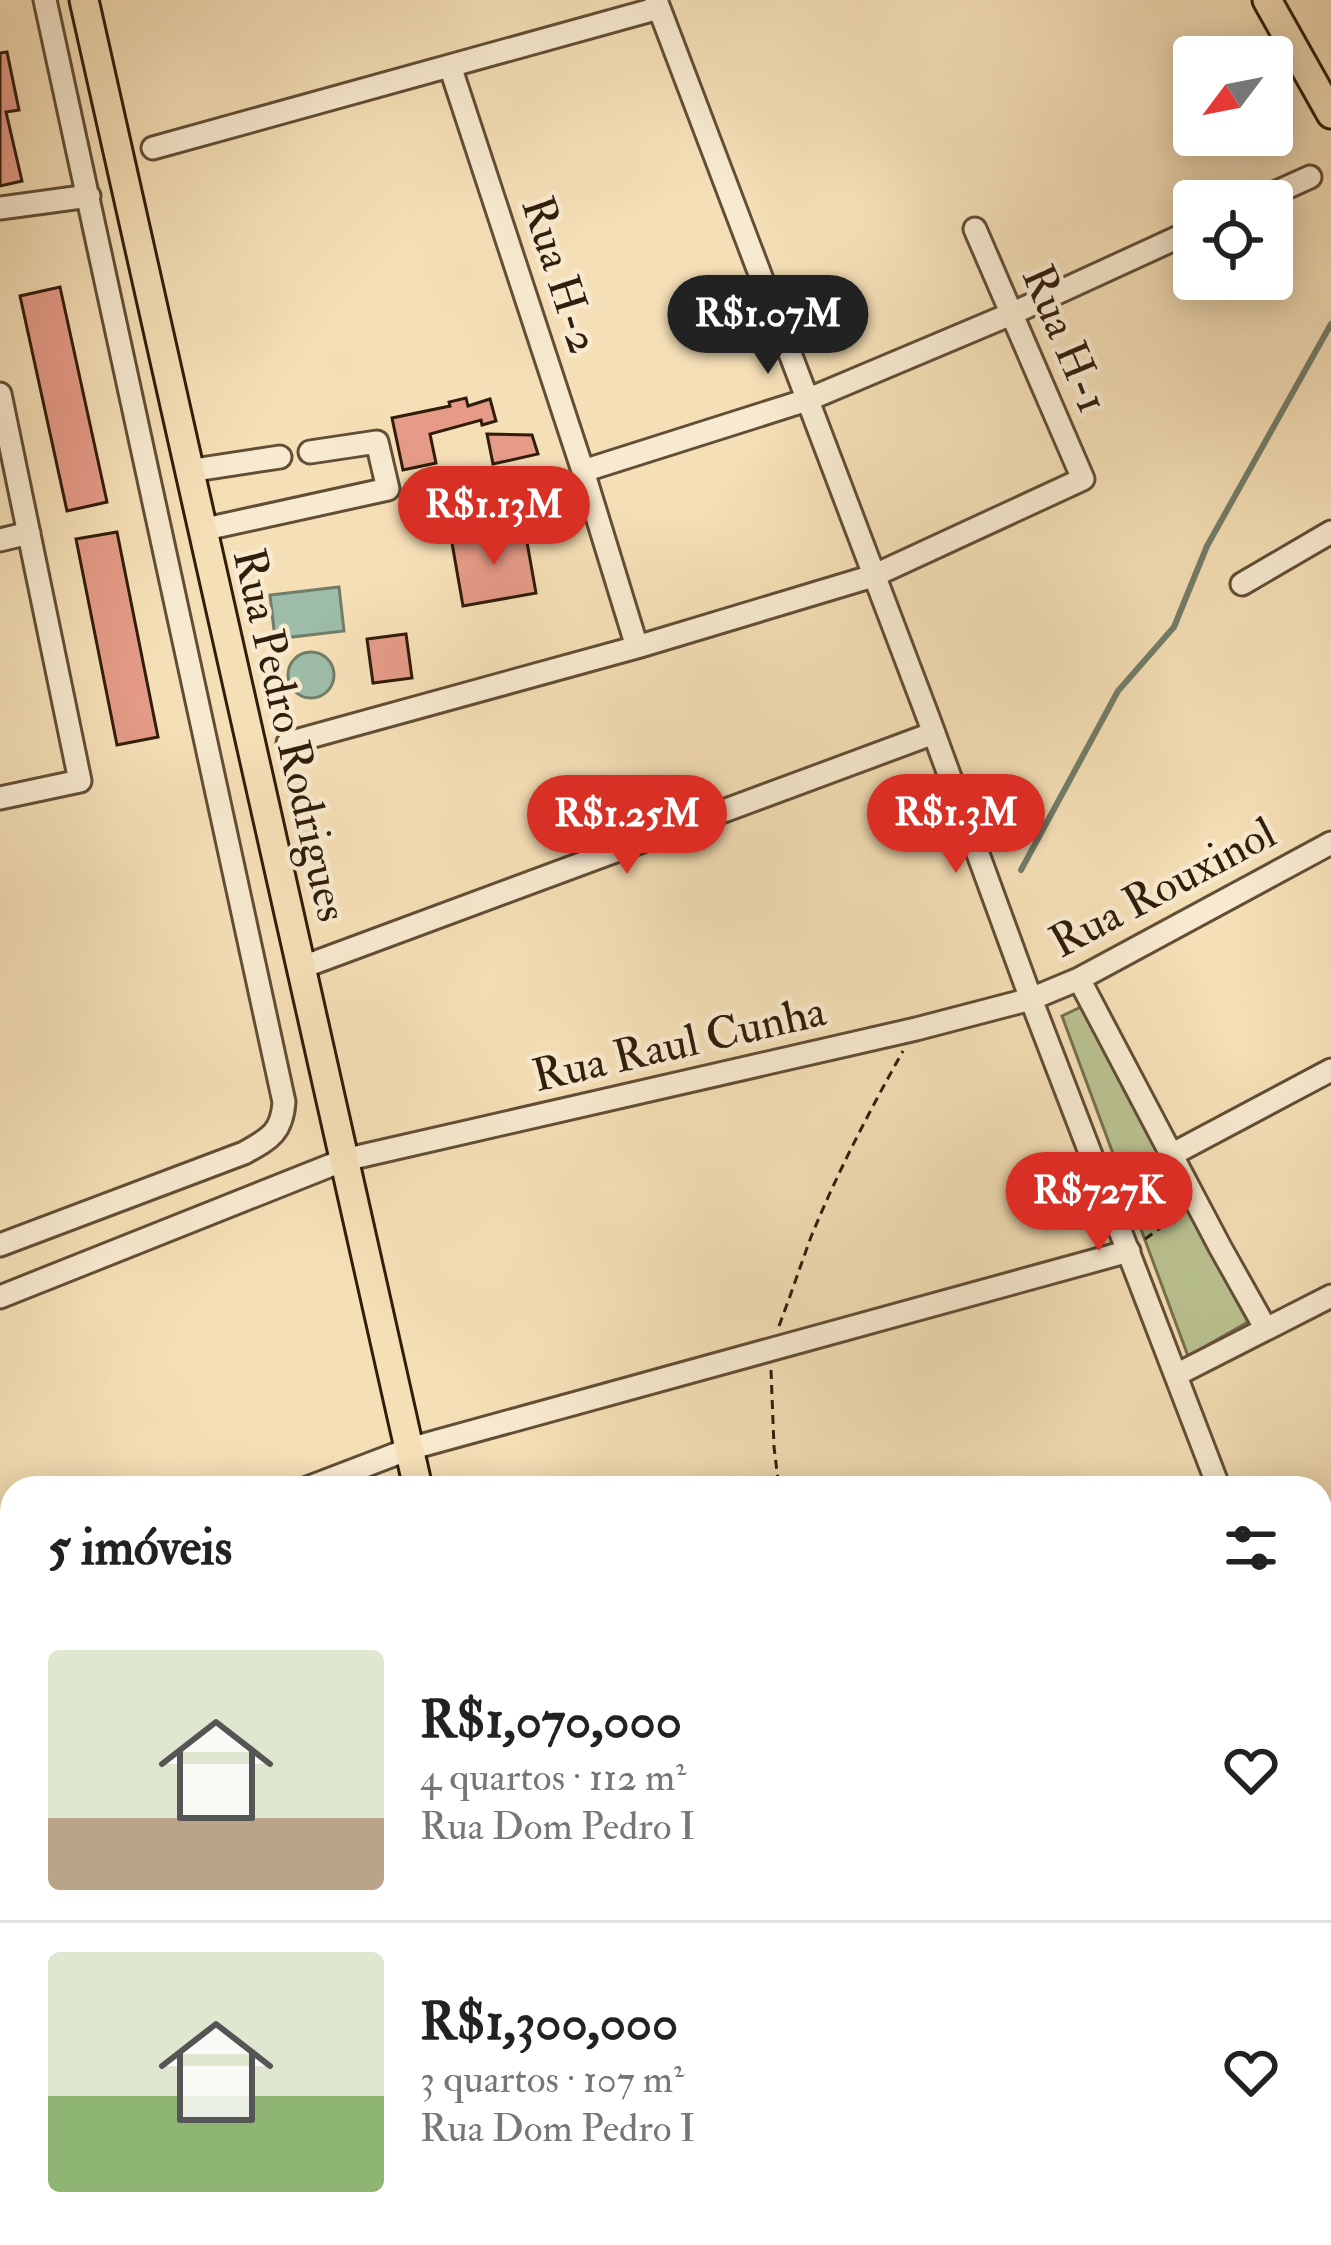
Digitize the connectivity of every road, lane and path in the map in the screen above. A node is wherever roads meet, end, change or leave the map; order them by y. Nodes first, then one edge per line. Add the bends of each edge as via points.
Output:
1 (45, 0) edge
2 (84, 0) edge
3 (1267, 0) edge
4 (658, 4) edge
5 (450, 66) junction
6 (1331, 114) edge
7 (153, 148) dead end
8 (1310, 176) dead end
9 (1293, 184) edge
10 (89, 196) junction
11 (0, 208) edge
12 (976, 230) dead end
13 (1173, 240) edge
14 (1011, 314) junction
15 (0, 394) edge
16 (807, 400) junction
17 (310, 452) dead end
18 (280, 457) dead end
19 (583, 471) junction
20 (188, 472) junction
21 (201, 530) junction
22 (1331, 532) edge
23 (29, 533) junction
24 (0, 540) edge
25 (873, 576) junction
26 (1242, 584) dead end
27 (637, 647) junction
28 (934, 733) junction
29 (288, 743) dead end
30 (0, 798) edge
31 (1331, 843) edge
32 (300, 968) junction
33 (1079, 979) junction
34 (1031, 999) junction
35 (916, 1029) junction
36 (1331, 1070) edge
37 (344, 1160) junction
38 (1177, 1166) junction
39 (0, 1245) edge
40 (1129, 1251) junction
41 (1331, 1296) edge
42 (0, 1297) edge
43 (1267, 1329) junction
44 (770, 1348) junction
45 (1176, 1375) junction
46 (409, 1448) junction
47 (338, 1476) edge
48 (415, 1476) edge
49 (778, 1476) edge
50 (1214, 1476) edge

1 - 10 street
2 - 20 main road, Rua Pedro Rodrigues
3 - 6 main road
4 - 5 street
4 - 16 street
5 - 7 street
5 - 19 street, Rua H-2
8 - 9 street
10 - 11 street
10 - 39 street via 283,1121 244,1153
12 - 14 street, Rua H-1
13 - 14 street
14 - 16 street
14 - 25 street, Rua H-1 via 1083,479
15 - 23 street
16 - 19 street
16 - 25 street
17 - 21 street via 377,442 388,489
18 - 20 street
19 - 27 street, Rua H-2
20 - 21 main road, Rua Pedro Rodrigues
21 - 32 main road, Rua Pedro Rodrigues
22 - 26 street
23 - 24 street
23 - 30 street via 80,781
25 - 27 street
25 - 28 street
27 - 29 street
28 - 32 street
28 - 34 street
31 - 33 street, Rua Rouxinol
32 - 37 main road, Rua Pedro Rodrigues
33 - 34 street, Rua Rouxinol
33 - 38 street
34 - 35 street, Rua Raul Cunha
34 - 40 street
35 - 37 street, Rua Raul Cunha
35 - 44 path via 838,1176
36 - 38 street
37 - 42 street, Rua Raul Cunha
37 - 46 main road, Rua Pedro Rodrigues
38 - 40 path via 1175,1212
38 - 43 street
40 - 44 street
40 - 45 street
41 - 43 street
43 - 45 street
44 - 46 street
44 - 49 path
45 - 50 street
46 - 47 street
46 - 48 main road, Rua Pedro Rodrigues

